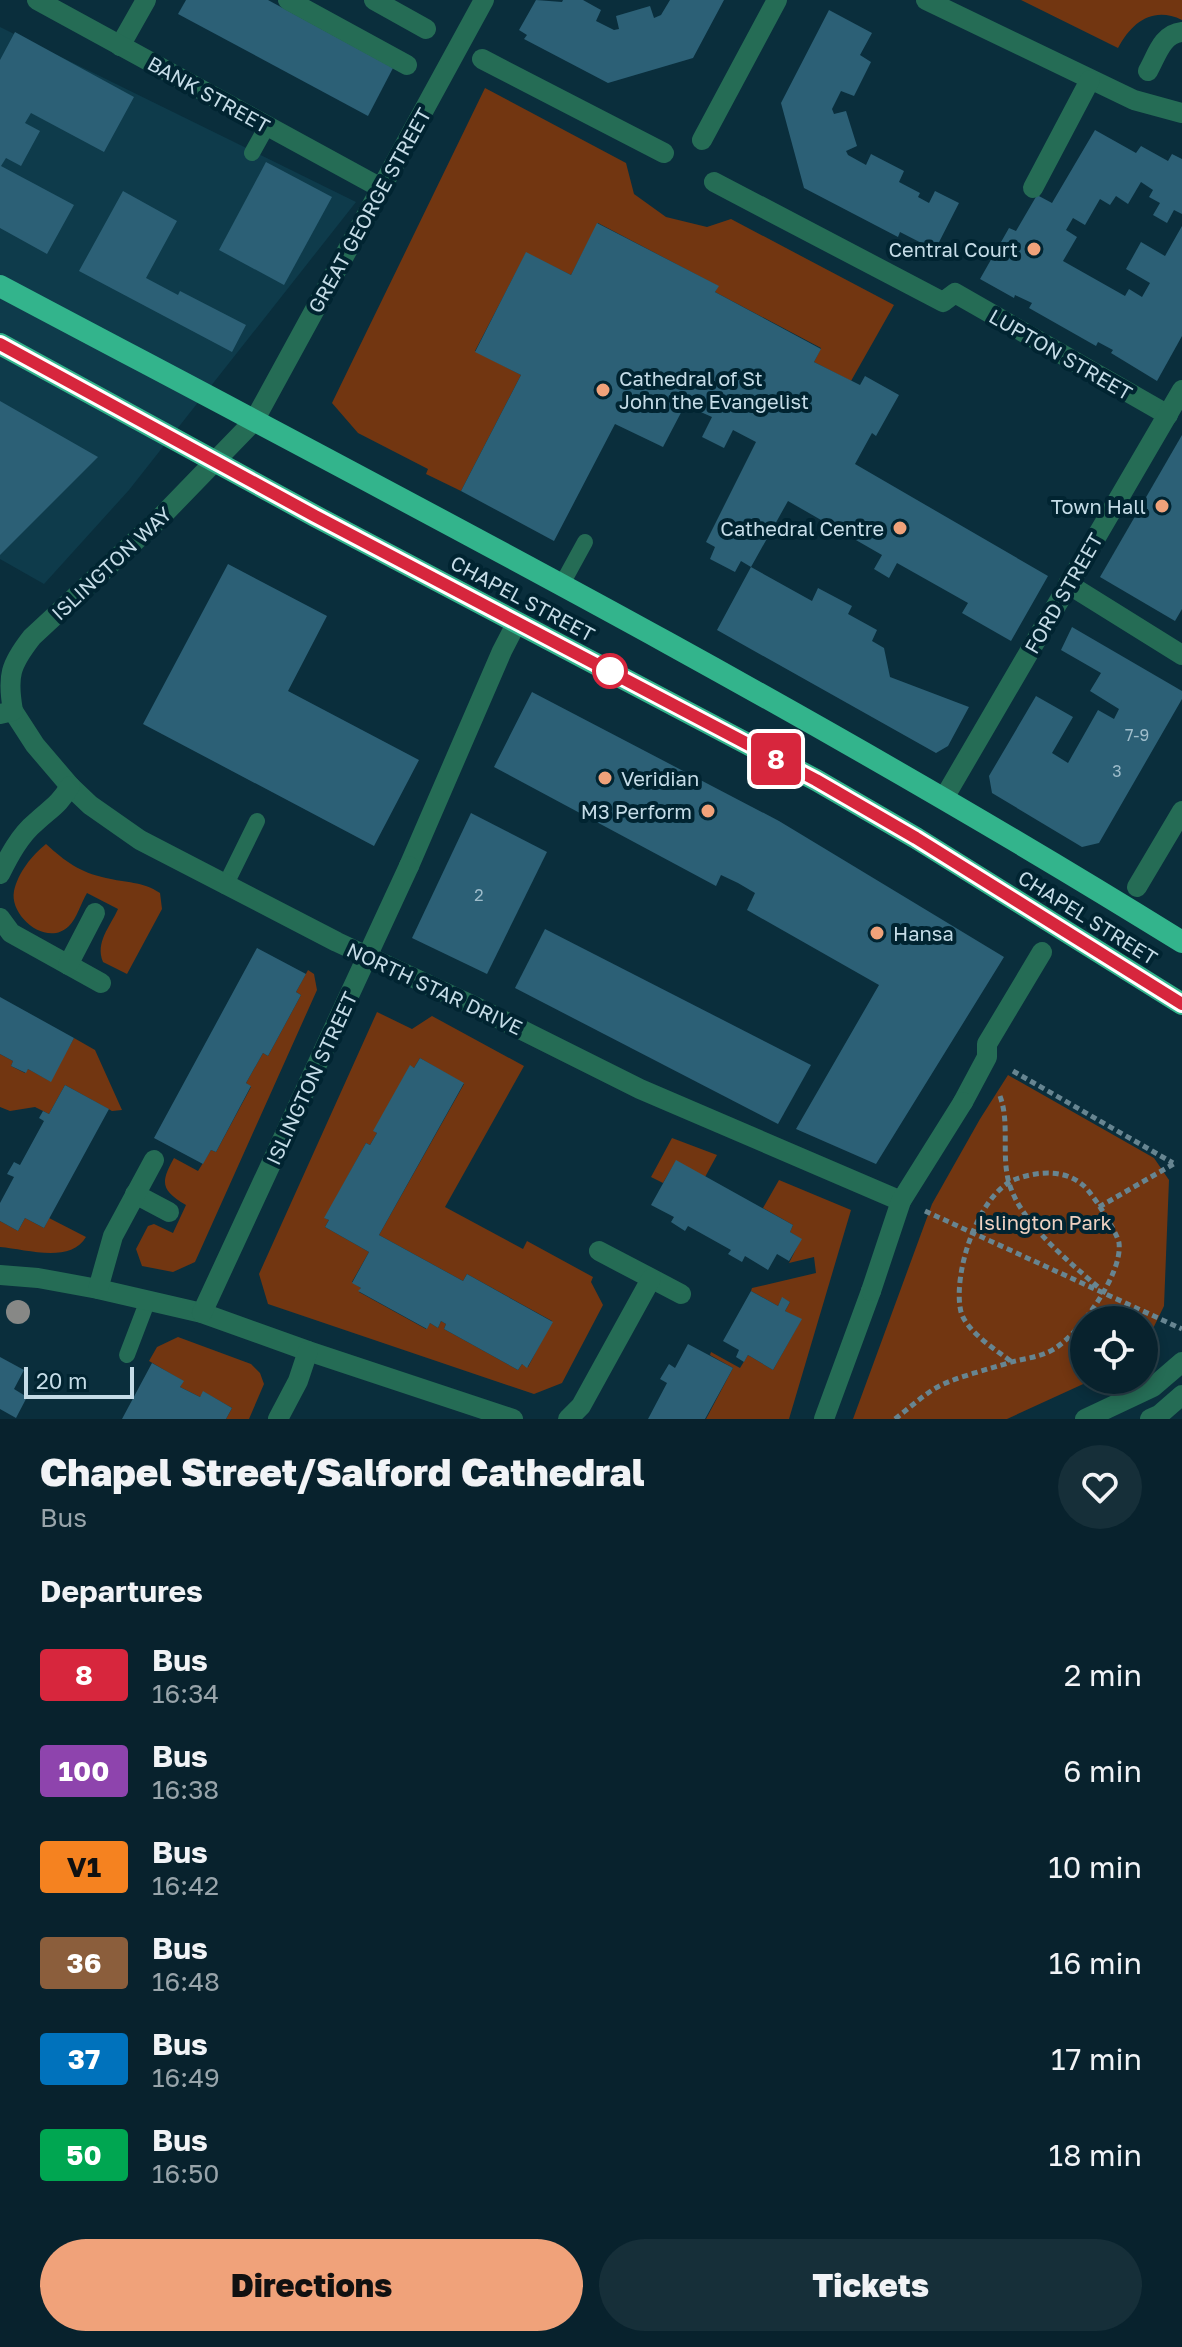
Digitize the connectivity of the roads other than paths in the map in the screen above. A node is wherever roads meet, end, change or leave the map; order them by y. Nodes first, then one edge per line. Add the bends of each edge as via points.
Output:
1 (37, 0) edge
2 (146, 0) edge
3 (288, 0) edge
4 (374, 0) edge
5 (484, 0) edge
6 (777, 0) edge
7 (926, 0) edge
8 (426, 29) dead end
9 (1182, 32) edge
10 (120, 46) junction
11 (482, 59) dead end
12 (407, 65) dead end
13 (1148, 71) dead end
14 (1090, 80) junction
15 (1182, 113) edge
16 (267, 126) junction
17 (702, 140) dead end
18 (252, 153) dead end
19 (664, 153) dead end
20 (714, 182) dead end
21 (381, 188) junction
22 (1033, 188) dead end
23 (0, 286) edge
24 (0, 344) edge
25 (1182, 390) edge
26 (1168, 415) junction
27 (254, 421) junction
28 (215, 462) junction
29 (585, 542) dead end
30 (562, 584) junction
31 (1068, 584) junction
32 (517, 622) junction
33 (1182, 655) edge
34 (7, 658) edge
35 (6, 712) edge
36 (70, 786) junction
37 (944, 798) junction
38 (1182, 811) edge
39 (257, 821) dead end
40 (0, 874) edge
41 (225, 886) junction
42 (1137, 887) dead end
43 (95, 913) dead end
44 (0, 918) edge
45 (1182, 942) edge
46 (1042, 952) dead end
47 (367, 957) junction
48 (68, 965) junction
49 (101, 983) dead end
50 (1182, 1004) edge
51 (154, 1160) dead end
52 (135, 1194) junction
53 (901, 1201) junction
54 (169, 1212) dead end
55 (599, 1251) dead end
56 (0, 1275) edge
57 (651, 1279) junction
58 (98, 1289) junction
59 (681, 1294) dead end
60 (148, 1300) junction
61 (202, 1313) junction
62 (308, 1351) junction
63 (127, 1355) dead end
64 (1182, 1362) edge
65 (1182, 1395) edge
66 (278, 1419) edge
67 (513, 1419) edge
68 (568, 1419) edge
69 (824, 1419) edge
70 (1085, 1419) edge
71 (1150, 1419) edge

1 - 10 street, BANK STREET
2 - 10 street
3 - 12 street
4 - 8 street
5 - 21 street, GREAT GEORGE STREET
6 - 17 street
7 - 14 street
9 - 13 street via 1165,38
10 - 16 street, BANK STREET
11 - 19 street
14 - 15 street
14 - 22 street
16 - 18 lane
16 - 21 street, BANK STREET
20 - 26 street, LUPTON STREET via 943,302 955,293
21 - 27 street, GREAT GEORGE STREET
23 - 27 highway, CHAPEL STREET
24 - 28 highway, CHAPEL STREET
25 - 26 street, FORD STREET
26 - 31 street, FORD STREET
27 - 28 street, ISLINGTON WAY
27 - 30 highway, CHAPEL STREET
28 - 32 highway, CHAPEL STREET
28 - 34 street, ISLINGTON WAY
29 - 30 lane
30 - 37 highway, CHAPEL STREET
31 - 33 street
31 - 37 street, FORD STREET
32 - 47 street, ISLINGTON STREET
32 - 50 highway, CHAPEL STREET via 828,787
34 - 35 street, ISLINGTON WAY
35 - 36 street, NORTH STAR DRIVE
36 - 40 street via 61,802 35,822
36 - 41 street, NORTH STAR DRIVE via 140,840
37 - 45 highway, CHAPEL STREET
38 - 42 street
39 - 41 lane
41 - 47 street, NORTH STAR DRIVE
43 - 48 street
44 - 48 street via 11,933
46 - 53 street via 987,1044 987,1057 963,1102
47 - 53 street, NORTH STAR DRIVE via 640,1089
47 - 61 street, ISLINGTON STREET
48 - 49 street
51 - 52 street
52 - 54 street
52 - 58 street via 113,1236
53 - 69 street
55 - 57 street
56 - 58 street
57 - 59 street
57 - 68 street via 581,1406
58 - 60 street
60 - 61 street
60 - 63 lane
61 - 62 street
62 - 66 street
62 - 67 street
64 - 70 street via 1153,1387
65 - 71 street

